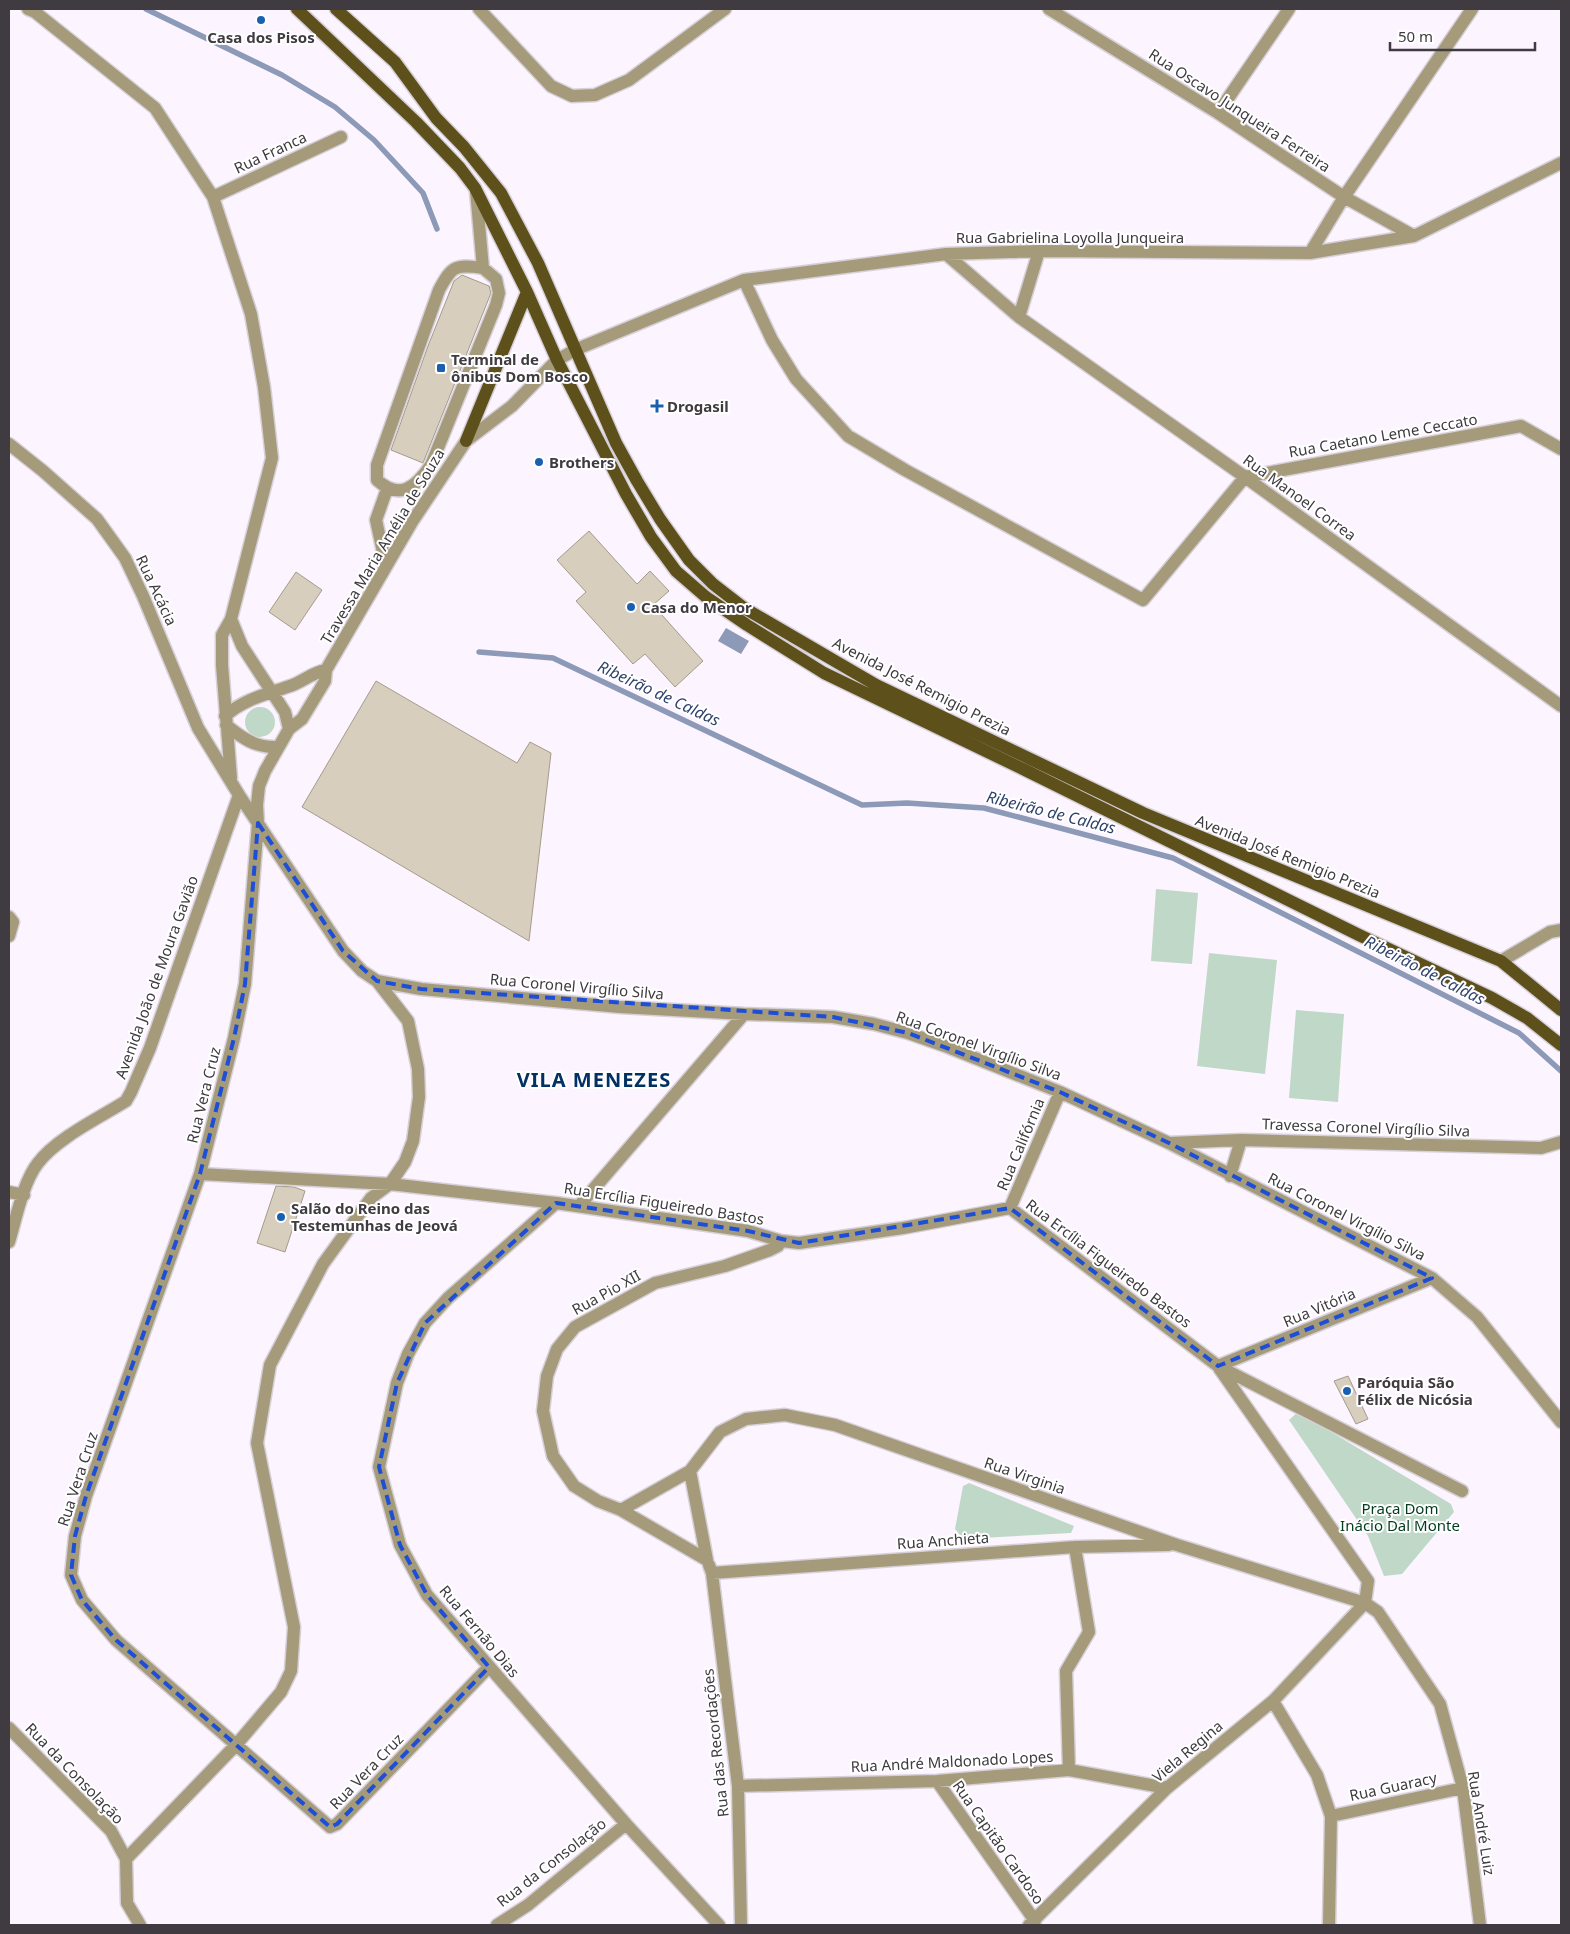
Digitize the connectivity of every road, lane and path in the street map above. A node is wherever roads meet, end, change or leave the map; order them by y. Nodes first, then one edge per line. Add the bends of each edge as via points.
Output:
1 (28, 9) edge
2 (297, 9) edge
3 (336, 9) edge
4 (479, 9) edge
5 (725, 9) edge
6 (1049, 9) edge
7 (1289, 9) edge
8 (1472, 9) edge
9 (1218, 112) junction
10 (341, 137) dead end
11 (1561, 163) edge
12 (475, 188) junction
13 (213, 196) junction
14 (1344, 197) junction
15 (1414, 236) junction
16 (1039, 252) junction
17 (1310, 252) junction
18 (946, 254) junction
19 (482, 268) junction
20 (744, 280) junction
21 (527, 292) junction
22 (1019, 317) junction
23 (577, 349) junction
24 (557, 360) junction
25 (466, 441) junction
26 (9, 444) edge
27 (1561, 449) edge
28 (1245, 477) junction
29 (387, 489) junction
30 (386, 566) junction
31 (231, 619) junction
32 (326, 670) junction
33 (271, 690) junction
34 (1561, 706) edge
35 (225, 720) junction
36 (289, 729) junction
37 (277, 747) junction
38 (231, 782) junction
39 (239, 795) junction
40 (258, 823) junction
41 (9, 917) edge
42 (1561, 930) edge
43 (9, 936) edge
44 (1502, 961) junction
45 (376, 981) junction
46 (1561, 1010) edge
47 (744, 1014) junction
48 (1561, 1045) edge
49 (1060, 1092) junction
50 (1241, 1140) junction
51 (1561, 1142) edge
52 (1169, 1143) junction
53 (200, 1174) junction
54 (1230, 1176) junction
55 (390, 1184) junction
56 (9, 1192) edge
57 (24, 1195) junction
58 (556, 1203) junction
59 (579, 1206) junction
60 (1010, 1208) junction
61 (781, 1241) junction
62 (9, 1242) edge
63 (1432, 1278) junction
64 (1218, 1366) junction
65 (1561, 1422) edge
66 (690, 1471) junction
67 (1462, 1491) dead end
68 (621, 1510) junction
69 (1176, 1545) junction
70 (1075, 1547) junction
71 (708, 1560) junction
72 (712, 1573) junction
73 (1366, 1603) junction
74 (489, 1667) junction
75 (1273, 1701) junction
76 (9, 1728) edge
77 (236, 1746) junction
78 (1070, 1770) junction
79 (937, 1781) junction
80 (738, 1786) junction
81 (1167, 1788) junction
82 (1463, 1788) junction
83 (1331, 1816) junction
84 (626, 1824) junction
85 (126, 1859) junction
86 (1032, 1923) edge
87 (140, 1925) edge
88 (497, 1925) edge
89 (720, 1925) edge
90 (742, 1925) edge
91 (1329, 1925) edge
92 (1480, 1925) edge

1 - 13 street via 155,108
2 - 12 main road via 416,122
3 - 23 main road, Avenida José Remigio Prezia via 395,62 436,118 501,193 538,263
4 - 5 street via 551,86 572,96 595,95 629,80
6 - 9 street, Rua Oscavo Junqueira Ferreira
7 - 9 street
8 - 14 street
9 - 14 street, Rua Oscavo Junqueira Ferreira
10 - 13 street, Rua Franca
11 - 15 street, Rua Gabrielina Loyolla Junqueira
12 - 19 street
12 - 21 main road
13 - 31 street via 251,314 272,458
14 - 15 street, Rua Oscavo Junqueira Ferreira
14 - 17 street
15 - 17 street, Rua Gabrielina Loyolla Junqueira
16 - 17 street, Rua Gabrielina Loyolla Junqueira
16 - 18 street, Rua Gabrielina Loyolla Junqueira
16 - 22 street
18 - 20 street, Rua Gabrielina Loyolla Junqueira
18 - 22 street, Rua Manoel Correa
19 - 29 street via 465,266 449,272 439,290 377,465 377,480
19 - 29 street via 496,279 499,293 496,305 431,465 421,480 405,490
20 - 23 street, Rua Gabrielina Loyolla Junqueira
20 - 28 street via 772,340 796,379 848,436 1144,600
21 - 24 main road
21 - 25 main road
22 - 28 street, Rua Manoel Correa
23 - 24 street, Travessa Maria Amélia de Souza
23 - 44 main road, Avenida José Remigio Prezia via 616,443 660,519 689,560 744,608 876,685 1143,813
24 - 25 street, Travessa Maria Amélia de Souza via 512,406
24 - 48 main road, Avenida José Remigio Prezia via 651,537 676,571 723,608 824,673 1492,998 1527,1018
25 - 30 street, Travessa Maria Amélia de Souza
26 - 38 street, Rua Acácia via 97,518 125,558 198,728
27 - 28 street, Rua Caetano Leme Ceccato via 1521,426
28 - 34 street, Rua Manoel Correa
29 - 30 street via 376,520
30 - 32 street, Travessa Maria Amélia de Souza
31 - 33 street via 242,646
31 - 35 street via 222,635
32 - 33 street
32 - 36 street, Travessa Maria Amélia de Souza via 325,681 302,719
33 - 35 street via 232,710
33 - 36 street via 286,712
35 - 37 street via 249,742 267,748
35 - 38 street
36 - 37 street
37 - 40 street, Rua Vera Cruz via 259,786
38 - 39 street, Rua Coronel Virgílio Silva
39 - 40 street, Rua Coronel Virgílio Silva
39 - 57 street, Avenida João de Moura Gavião via 150,1048 131,1092 126,1101 53,1147 37,1164
40 - 45 street, Rua Coronel Virgílio Silva via 344,951
40 - 53 street, Rua Vera Cruz via 245,984
41 - 43 street via 13,922
42 - 44 street via 1550,932
44 - 46 main road, Avenida José Remigio Prezia
45 - 47 street, Rua Coronel Virgílio Silva via 421,989
45 - 55 street via 408,1021 418,1069 419,1097 413,1141 405,1162
47 - 49 street, Rua Coronel Virgílio Silva via 833,1018 891,1028
47 - 59 street
49 - 52 street, Rua Coronel Virgílio Silva
49 - 60 street, Rua Califórnia
50 - 51 street, Travessa Coronel Virgílio Silva via 1541,1148
50 - 52 street, Travessa Coronel Virgílio Silva
50 - 54 street
52 - 54 street, Rua Coronel Virgílio Silva
53 - 55 street, Rua Ercília Figueiredo Bastos
53 - 77 street, Rua Vera Cruz via 86,1496 75,1536 71,1575 82,1600 116,1640
54 - 63 street, Rua Coronel Virgílio Silva
55 - 58 street, Rua Ercília Figueiredo Bastos
55 - 77 street via 371,1198 323,1264 270,1365 257,1443 294,1627 291,1671 281,1692
56 - 57 street
57 - 62 street, Avenida João de Moura Gavião
58 - 59 street, Rua Ercília Figueiredo Bastos
58 - 74 street, Rua Fernão Dias via 448,1298 425,1323 397,1383 379,1466 400,1545 427,1595
59 - 61 street, Rua Ercília Figueiredo Bastos via 748,1231
60 - 61 street, Rua Ercília Figueiredo Bastos via 799,1243
60 - 64 street, Rua Ercília Figueiredo Bastos
61 - 68 street, Rua Pio XII via 770,1250 726,1266 655,1283 575,1327 557,1349 547,1376 543,1411 553,1456 574,1486
63 - 64 street, Rua Vitória
63 - 65 street, Rua Coronel Virgílio Silva via 1477,1317
64 - 67 street
64 - 73 street via 1368,1581
66 - 68 street
66 - 69 street, Rua Virginia via 720,1432 746,1419 785,1415 834,1426
66 - 71 street, Rua das Recordações
68 - 71 street, Rua Pio XII
69 - 70 street, Rua Anchieta
69 - 73 street, Rua Virginia
70 - 72 street, Rua Anchieta
70 - 78 street via 1089,1632 1066,1671
71 - 72 street, Rua das Recordações
72 - 80 street, Rua das Recordações
73 - 75 street, Viela Regina
73 - 82 street, Rua André Luiz via 1378,1612 1440,1704
74 - 77 street, Rua Vera Cruz via 337,1824 330,1827
74 - 84 street, Rua Fernão Dias
75 - 81 street, Viela Regina
75 - 83 street via 1317,1775
76 - 85 street, Rua da Consolação via 111,1831
77 - 85 street
78 - 79 street, Rua André Maldonado Lopes
78 - 81 street, Rua André Maldonado Lopes
79 - 80 street, Rua André Maldonado Lopes
79 - 86 street, Rua Capitão Cardoso
80 - 90 street, Rua das Recordações
81 - 86 street, Viela Regina
82 - 83 street, Rua Guaracy
82 - 92 street, Rua André Luiz
83 - 91 street
84 - 88 street, Rua da Consolação via 528,1905
84 - 89 street, Rua Fernão Dias
85 - 87 street, Rua da Consolação via 127,1903

